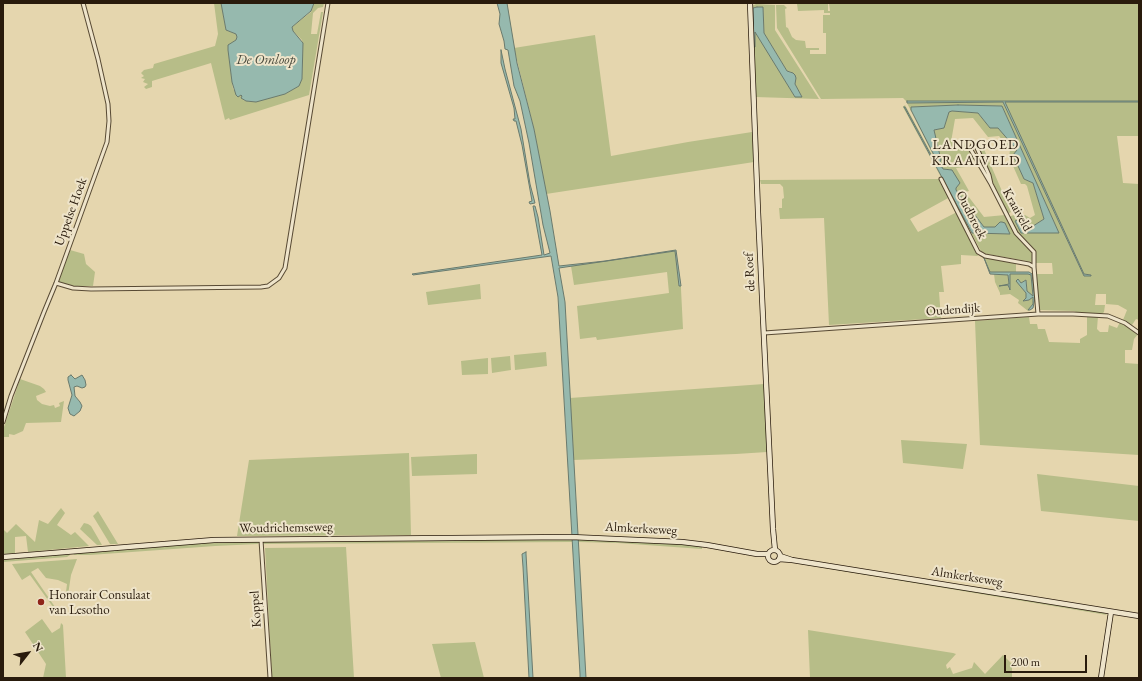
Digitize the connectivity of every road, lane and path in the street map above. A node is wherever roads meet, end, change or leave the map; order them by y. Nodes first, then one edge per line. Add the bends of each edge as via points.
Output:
1 (83, 3) edge
2 (328, 3) edge
3 (750, 3) edge
4 (941, 179) dead end
5 (991, 184) junction
6 (1034, 267) junction
7 (56, 284) junction
8 (1038, 314) junction
9 (764, 333) junction
10 (1139, 333) edge
11 (3, 422) edge
12 (571, 537) joint
13 (261, 540) junction
14 (771, 553) junction
15 (3, 557) edge
16 (780, 558) junction
17 (1111, 612) junction
18 (1139, 616) edge
19 (270, 678) edge
20 (1101, 678) edge

1 - 7 street, Uppelse Hoek via 108,104 107,142
2 - 7 street via 286,268 279,278 268,286 261,287 91,289
3 - 9 street, de Roef
4 - 6 street, Oudbroek via 978,252 984,256
5 - 5 street, Kraaiveld via 976,146 973,145 970,148
5 - 6 street, Kraaiveld via 1016,233 1034,252
6 - 8 street
7 - 11 street, Uppelse Hoek
8 - 9 street, Oudendijk
8 - 10 street, Oudendijk via 1108,316 1125,323
9 - 14 street, de Roef via 773,540
12 - 13 street, Woudrichemseweg
12 - 14 street, Almkerkseweg via 682,542 757,554
13 - 15 street, Woudrichemseweg via 190,541
13 - 19 street, Koppel
14 - 16 street via 779,552
14 - 16 street, Almkerkseweg via 772,562
16 - 17 street, Almkerkseweg
17 - 18 street, Almkerkseweg
17 - 20 street

